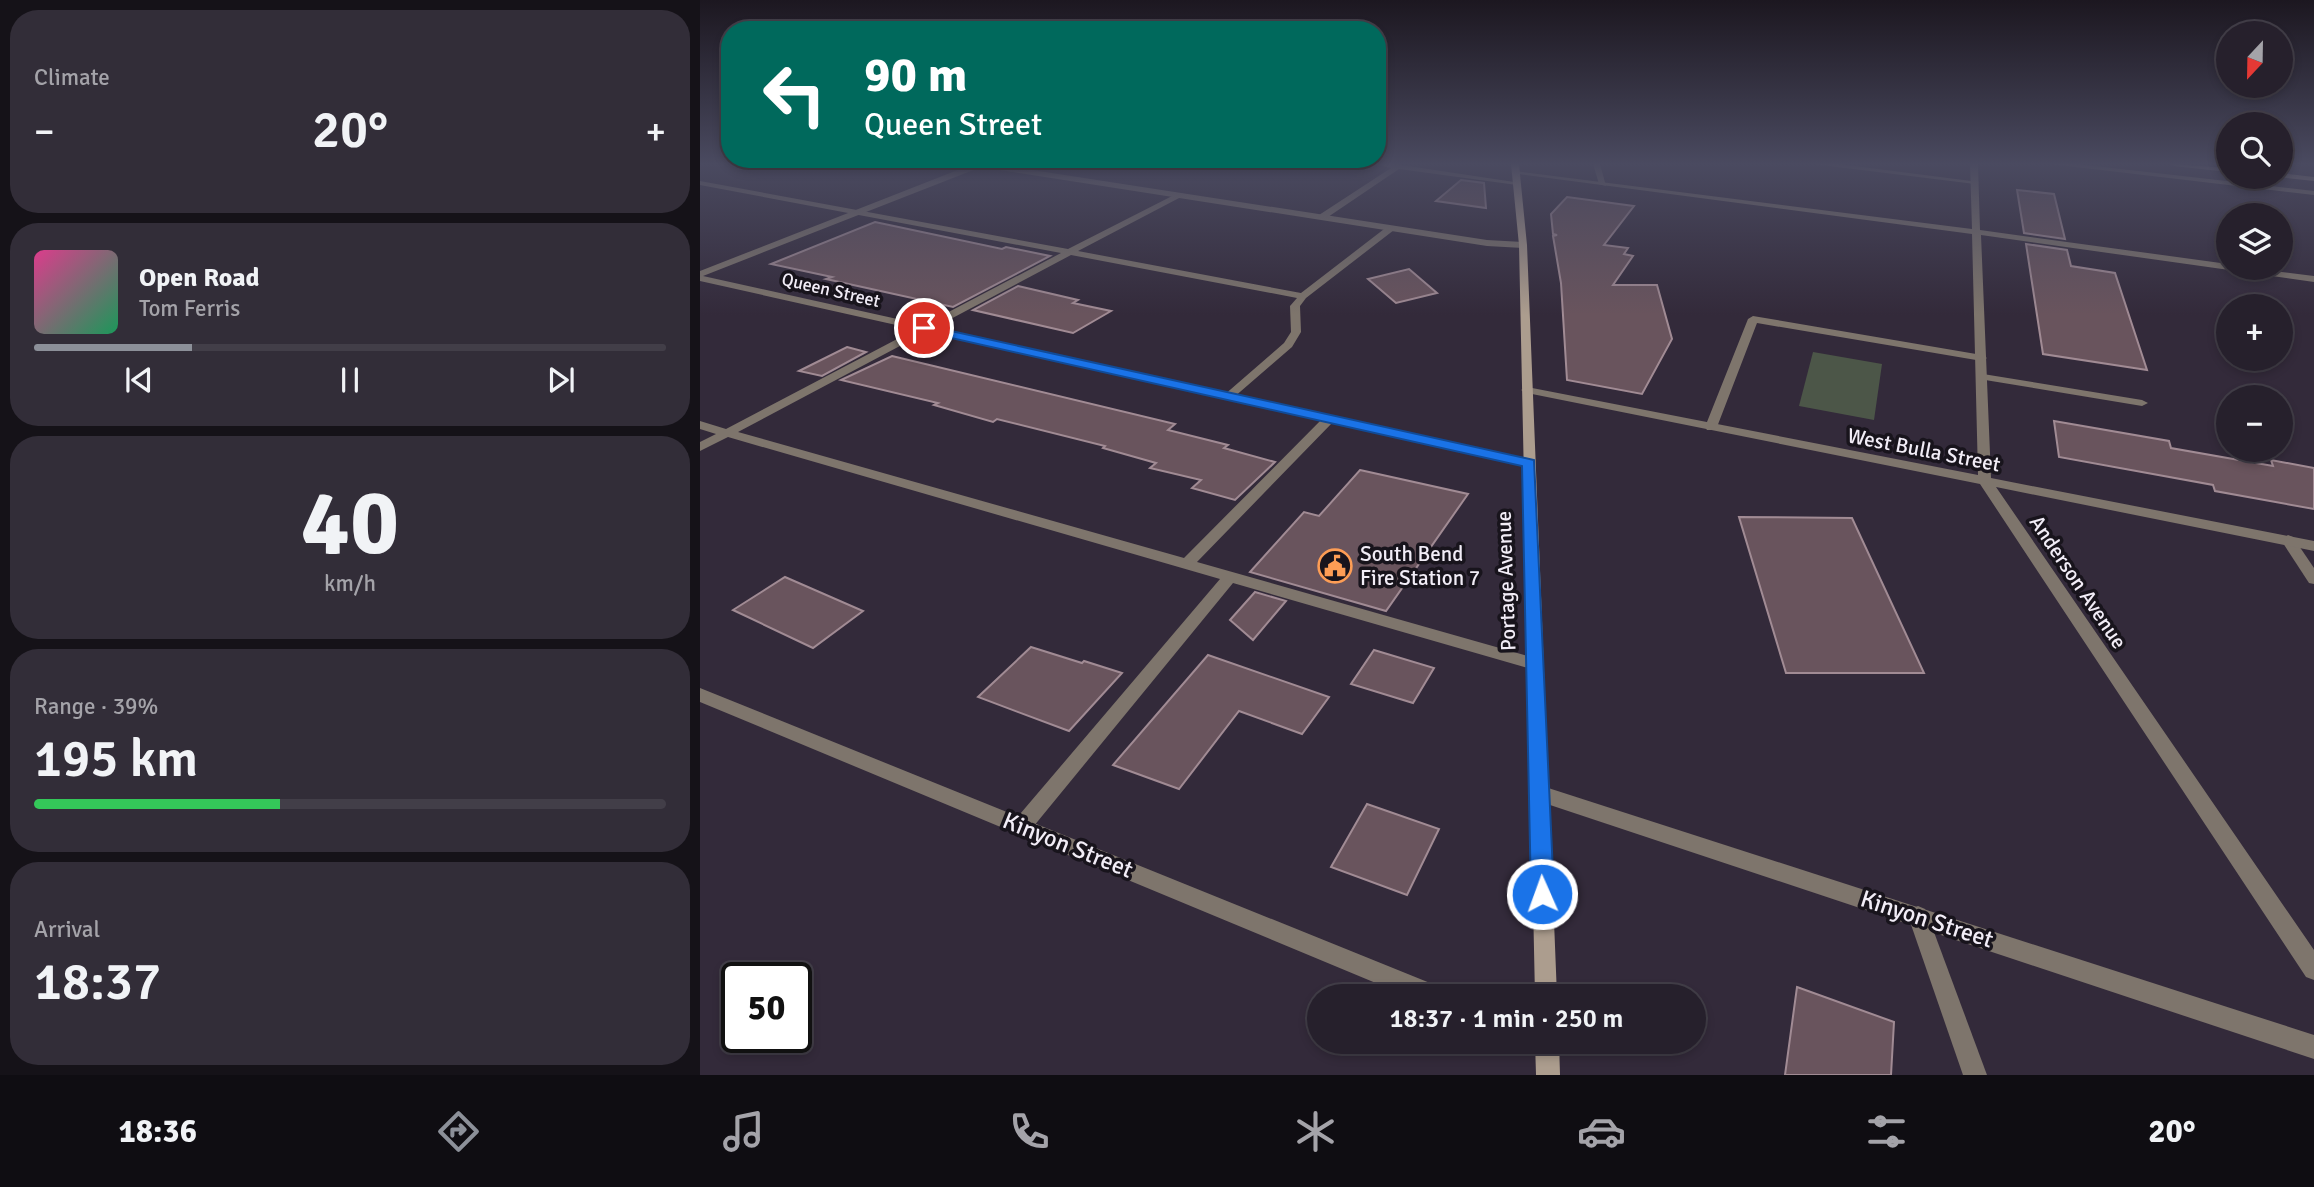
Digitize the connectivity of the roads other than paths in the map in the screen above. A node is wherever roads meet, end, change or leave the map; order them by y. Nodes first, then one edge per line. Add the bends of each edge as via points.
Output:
1 (855, 214) edge
2 (864, 214) edge
3 (1142, 214) edge
4 (1303, 214) edge
5 (1326, 214) edge
6 (1520, 214) edge
7 (1838, 214) edge
8 (1976, 214) edge
9 (1322, 217) junction
10 (1391, 228) junction
11 (1976, 232) junction
12 (1523, 245) junction
13 (1070, 253) junction
14 (2216, 266) edge
15 (700, 276) edge
16 (2293, 276) edge
17 (2314, 279) edge
18 (1303, 296) junction
19 (924, 328) junction
20 (1983, 358) junction
21 (1983, 377) junction
22 (1527, 390) junction
23 (1228, 396) junction
24 (2142, 403) dead end
25 (1329, 419) junction
26 (700, 425) edge
27 (1712, 427) junction
28 (727, 433) junction
29 (700, 447) edge
30 (1529, 463) junction
31 (1985, 481) junction
32 (2288, 540) junction
33 (2314, 545) edge
34 (1187, 564) junction
35 (1230, 577) junction
36 (2314, 579) edge
37 (1535, 664) junction
38 (700, 695) edge
39 (1539, 793) junction
40 (1022, 826) junction
41 (1918, 916) junction
42 (2314, 969) edge
43 (1406, 984) edge
44 (1546, 984) edge
45 (2314, 1047) edge
46 (1547, 1054) edge
47 (1548, 1075) edge
48 (1975, 1075) edge

1 - 15 street
2 - 13 street
3 - 13 street
4 - 9 street
5 - 9 street
6 - 12 main road, Portage Avenue
7 - 11 street
8 - 11 street
9 - 10 street
10 - 12 street
10 - 18 street
11 - 14 street
11 - 20 street
12 - 22 main road, Portage Avenue
13 - 18 street
13 - 19 street
15 - 19 street, Queen Street
16 - 17 street
18 - 23 street via 1295,306 1296,332 1288,345
19 - 23 street, Queen Street
19 - 28 street
20 - 21 street
20 - 27 street via 1753,320
21 - 24 street
21 - 31 street
22 - 27 street, West Bulla Street
22 - 30 main road, Portage Avenue
23 - 25 street, Queen Street
25 - 30 street, Queen Street
25 - 34 street
26 - 28 street
27 - 31 street, West Bulla Street
28 - 29 street
28 - 34 street
30 - 37 main road, Portage Avenue
31 - 32 street, West Bulla Street
31 - 42 street, Anderson Avenue
32 - 33 street, West Bulla Street
32 - 36 street
34 - 35 street
35 - 37 street
35 - 40 street
37 - 39 main road, Portage Avenue
38 - 40 street, Kinyon Street
39 - 41 street, Kinyon Street
39 - 44 main road, Portage Avenue
40 - 43 street, Kinyon Street
41 - 45 street, Kinyon Street
41 - 48 street
46 - 47 main road

